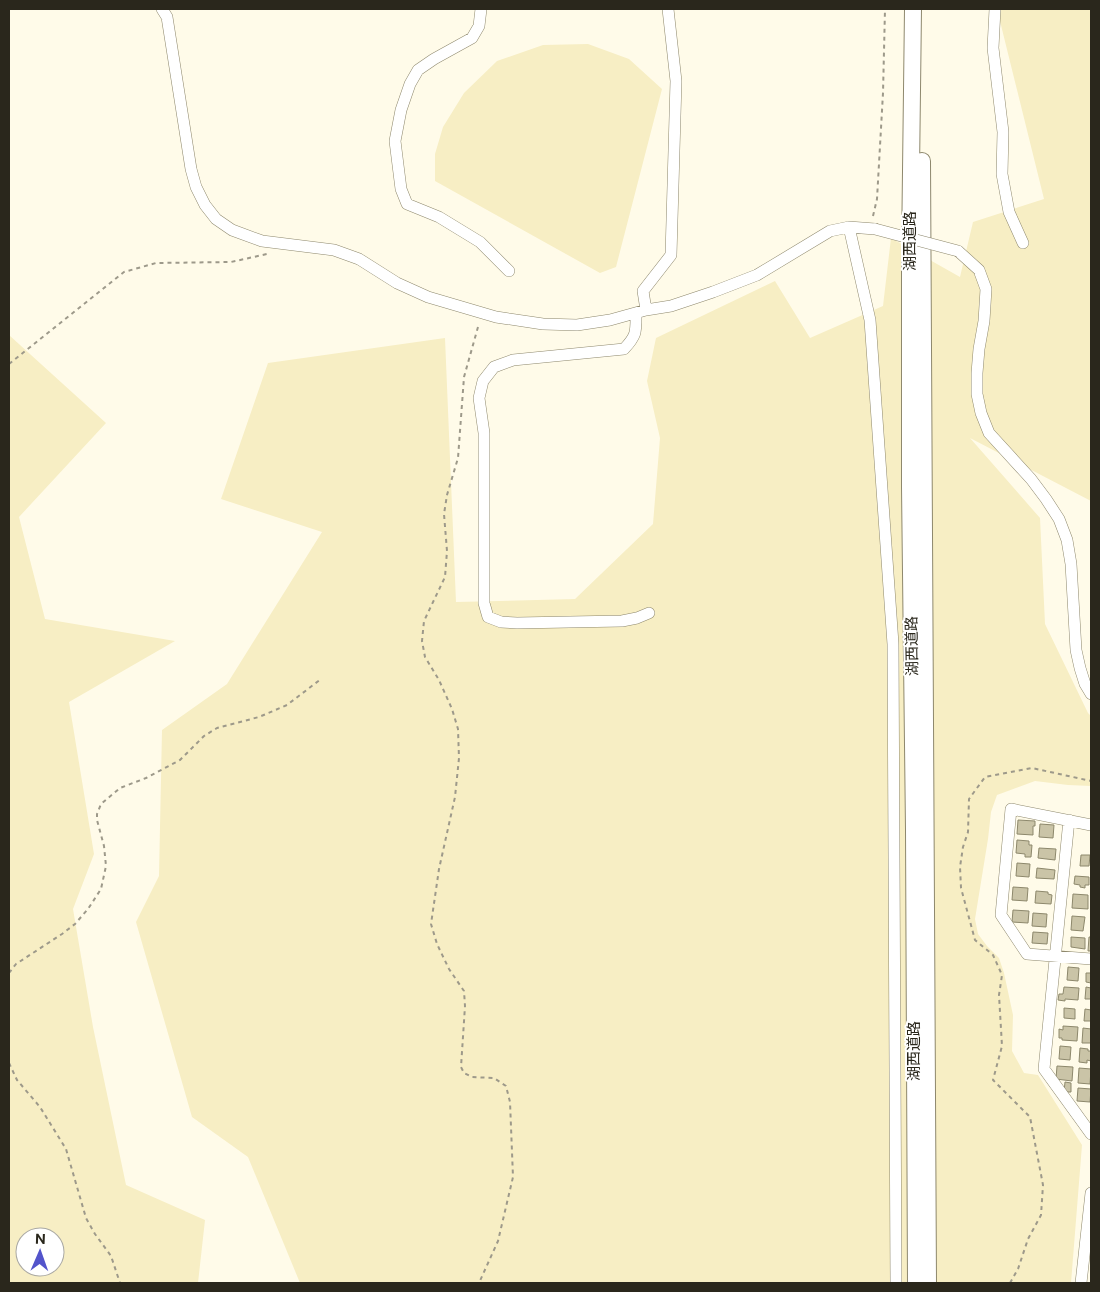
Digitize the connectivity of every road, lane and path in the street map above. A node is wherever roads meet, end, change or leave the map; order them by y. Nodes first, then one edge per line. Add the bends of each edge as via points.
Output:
1 (162, 9) edge
2 (482, 9) edge
3 (668, 9) edge
4 (885, 9) edge
5 (913, 9) edge
6 (922, 9) edge
7 (995, 9) edge
8 (849, 227) junction
9 (872, 229) junction
10 (1023, 243) dead end
11 (268, 253) dead end
12 (509, 271) dead end
13 (641, 312) junction
14 (478, 328) dead end
15 (9, 364) edge
16 (649, 613) dead end
17 (322, 679) dead end
18 (1091, 694) edge
19 (1091, 781) edge
20 (1070, 820) junction
21 (1091, 825) edge
22 (1056, 956) junction
23 (1091, 959) edge
24 (9, 973) edge
25 (9, 1063) edge
26 (1091, 1134) edge
27 (1091, 1193) edge
28 (120, 1283) edge
29 (479, 1283) edge
30 (896, 1283) edge
31 (916, 1283) edge
32 (928, 1283) edge
33 (1010, 1283) edge
34 (1080, 1283) edge

1 - 13 street via 167,17 196,188 216,219 232,230 262,241 334,250 359,259 397,283 428,297 496,318 577,325
2 - 12 street via 479,26 472,38 418,70 401,110 395,141 401,189 407,204 439,217 480,242
3 - 13 street via 676,81 671,255 643,290
4 - 9 path via 877,198
5 - 31 highway, 湖西道路 via 910,487
6 - 32 highway, 湖西道路
7 - 10 street via 994,48 1002,132 1002,174 1009,212
8 - 9 street
8 - 13 street via 830,231 757,275 671,306
8 - 30 street via 870,320 893,644
9 - 18 street, bridge via 958,251 979,270 986,289 976,394 981,413 989,433 1046,498 1059,519 1067,540 1072,571 1076,650
11 - 15 path via 231,262 156,263 124,272
13 - 16 street via 632,340 624,349 513,360 494,367 484,381 479,398 484,433 484,604 488,617 517,623 622,621
14 - 29 path via 464,377 458,458 444,514 447,551 444,578 424,621 422,641 424,657 439,680 458,729 455,797 439,868 432,924 437,944 464,991 461,1067 464,1074 494,1078 506,1086 510,1102 513,1177 498,1241
17 - 24 path via 287,705 259,718 217,728 180,760 120,788 101,804 97,820 106,866 100,889 75,924 16,964
19 - 33 path via 1032,768 985,777 969,799 968,832 960,867 961,888 976,940 993,955 1002,975 999,996 1002,1046 994,1080 1030,1117 1043,1185 1041,1214
20 - 21 street
20 - 22 street
20 - 22 street via 1011,809 1001,915 1027,954
22 - 23 street
22 - 26 street via 1044,1069
25 - 28 path via 17,1080 40,1107 66,1149 86,1218 111,1256
27 - 34 street

